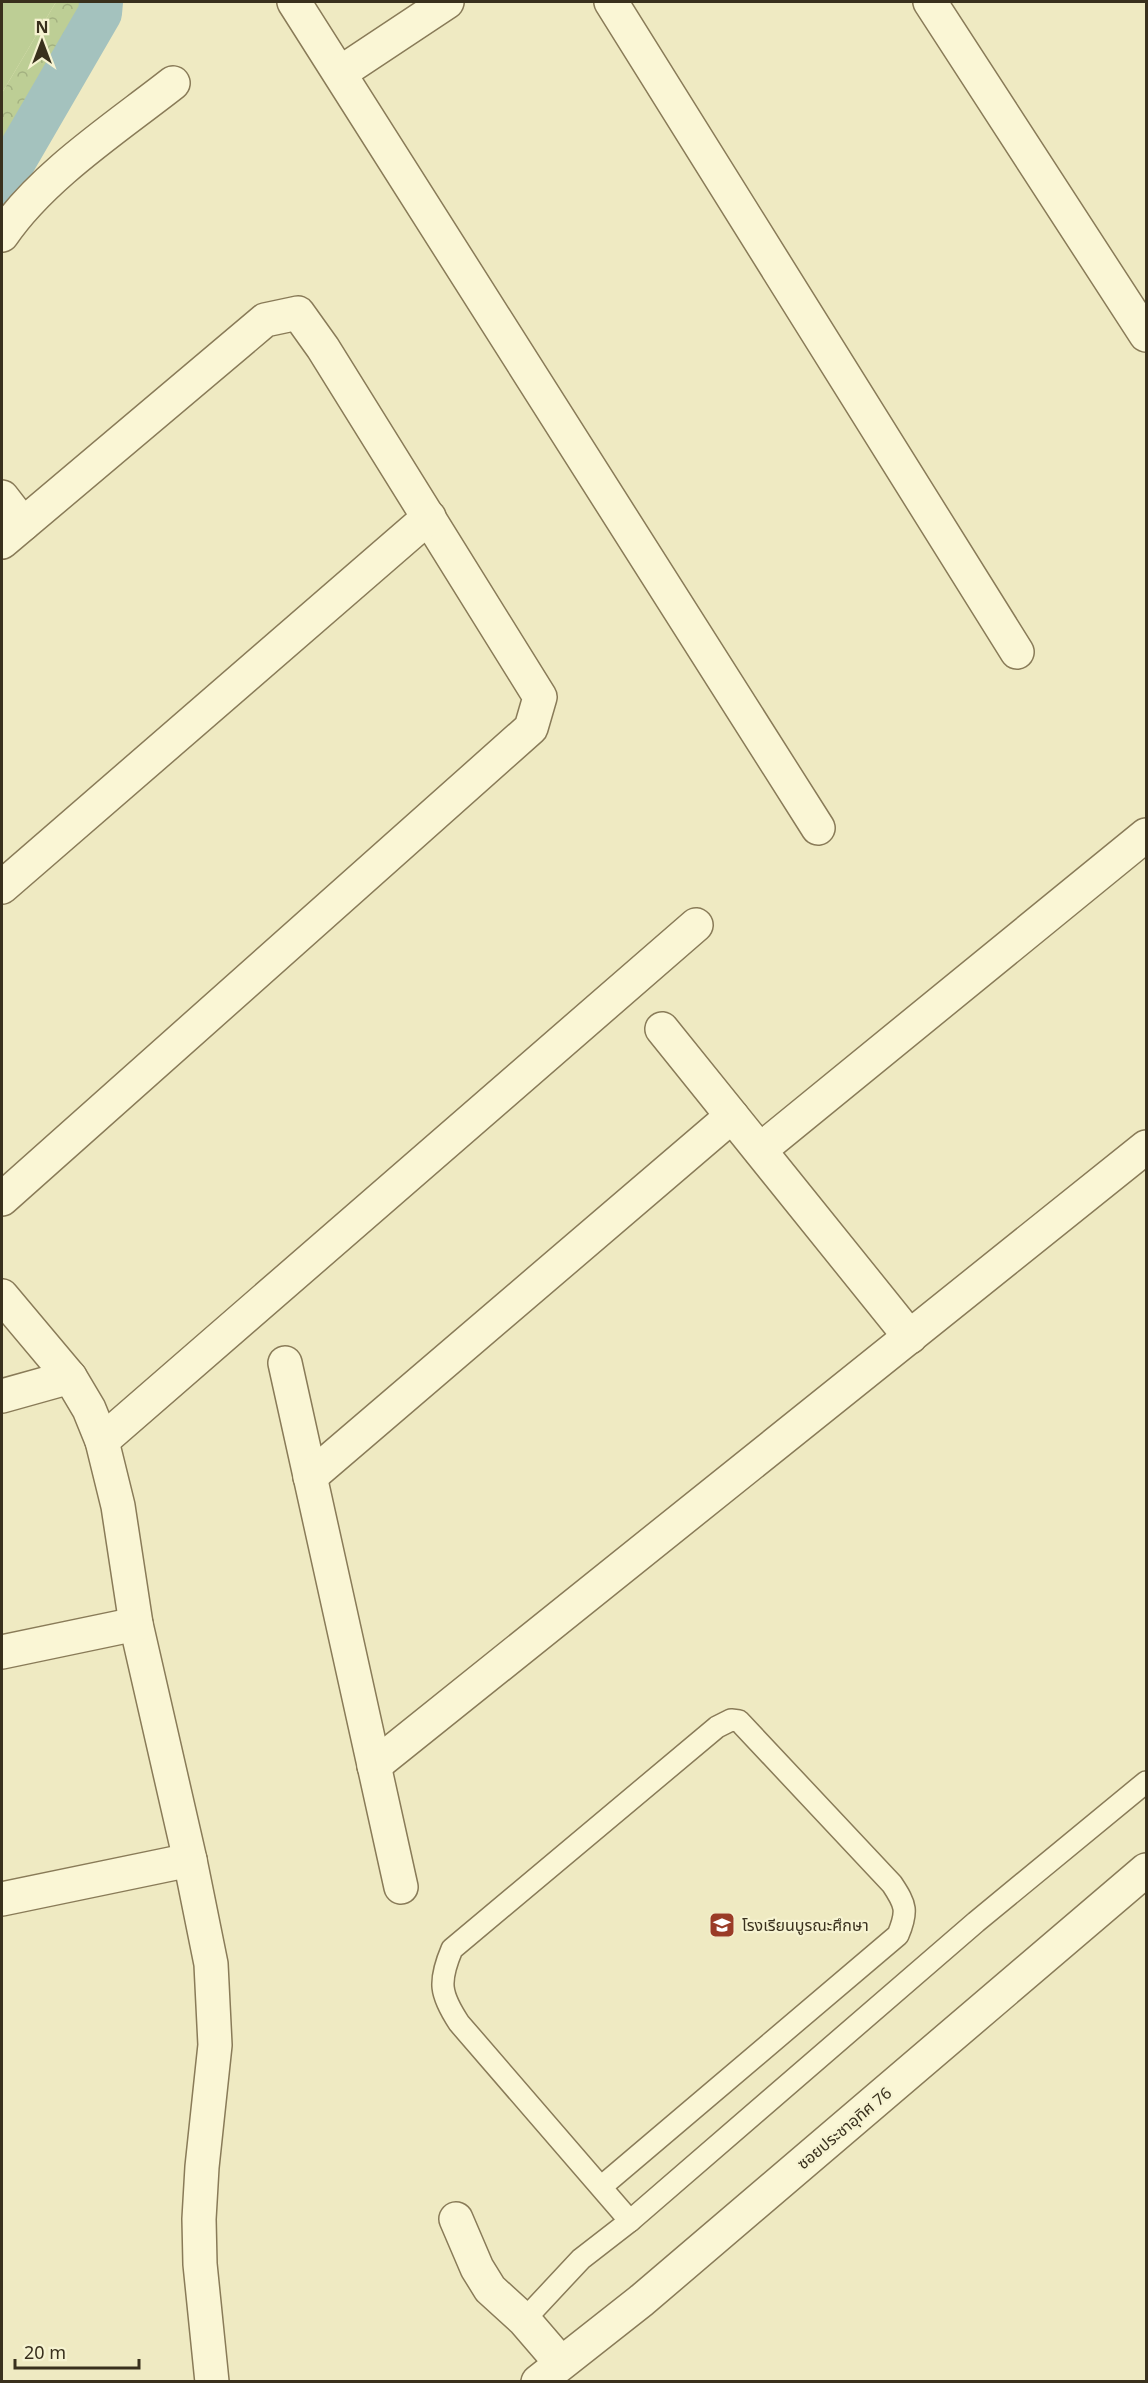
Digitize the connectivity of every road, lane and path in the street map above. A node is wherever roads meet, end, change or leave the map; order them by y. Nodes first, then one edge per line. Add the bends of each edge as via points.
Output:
1 (294, 2) edge
2 (447, 2) edge
3 (610, 2) edge
4 (930, 2) edge
5 (340, 73) junction
6 (173, 83) dead end
7 (2, 235) edge
8 (1146, 334) edge
9 (2, 497) edge
10 (429, 517) junction
11 (12, 533) edge
12 (1017, 652) dead end
13 (818, 828) dead end
14 (1146, 835) edge
15 (2, 887) edge
16 (696, 925) dead end
17 (662, 1029) dead end
18 (732, 1116) junction
19 (1146, 1147) edge
20 (760, 1150) junction
21 (2, 1199) edge
22 (2, 1296) edge
23 (910, 1337) junction
24 (285, 1363) dead end
25 (70, 1377) junction
26 (2, 1396) edge
27 (102, 1441) junction
28 (310, 1477) junction
29 (136, 1624) junction
30 (2, 1652) edge
31 (374, 1766) junction
32 (1146, 1782) edge
33 (190, 1860) junction
34 (1146, 1870) edge
35 (401, 1887) dead end
36 (2, 1899) edge
37 (601, 2187) junction
38 (456, 2219) dead end
39 (630, 2221) junction
40 (524, 2320) junction
41 (550, 2372) edge
42 (212, 2382) edge

1 - 5 street
2 - 5 street
3 - 12 street
4 - 8 street
5 - 13 street
6 - 7 street via 57,175
9 - 11 street
10 - 11 street via 298,313 265,320
10 - 15 street
10 - 21 street via 540,697 531,728
14 - 20 street
16 - 27 street
17 - 18 street
18 - 20 street
18 - 28 street
19 - 23 street
20 - 23 street
22 - 25 street
23 - 31 street
24 - 28 street
25 - 26 street
25 - 27 street
27 - 29 street via 118,1506
28 - 31 street
29 - 30 street
29 - 33 street
31 - 35 street
32 - 39 lane via 976,1922
33 - 36 street
33 - 42 street via 211,1964 215,2045 199,2219
34 - 41 street, ซอยประชาอุทิศ 76 via 642,2300
37 - 37 lane via 459,2023 446,2002 443,1971 452,1949 717,1727 731,1720 739,1722 892,1884 904,1900 906,1918 898,1935
37 - 39 lane
38 - 40 street via 489,2289
39 - 40 lane via 581,2259
40 - 41 street

